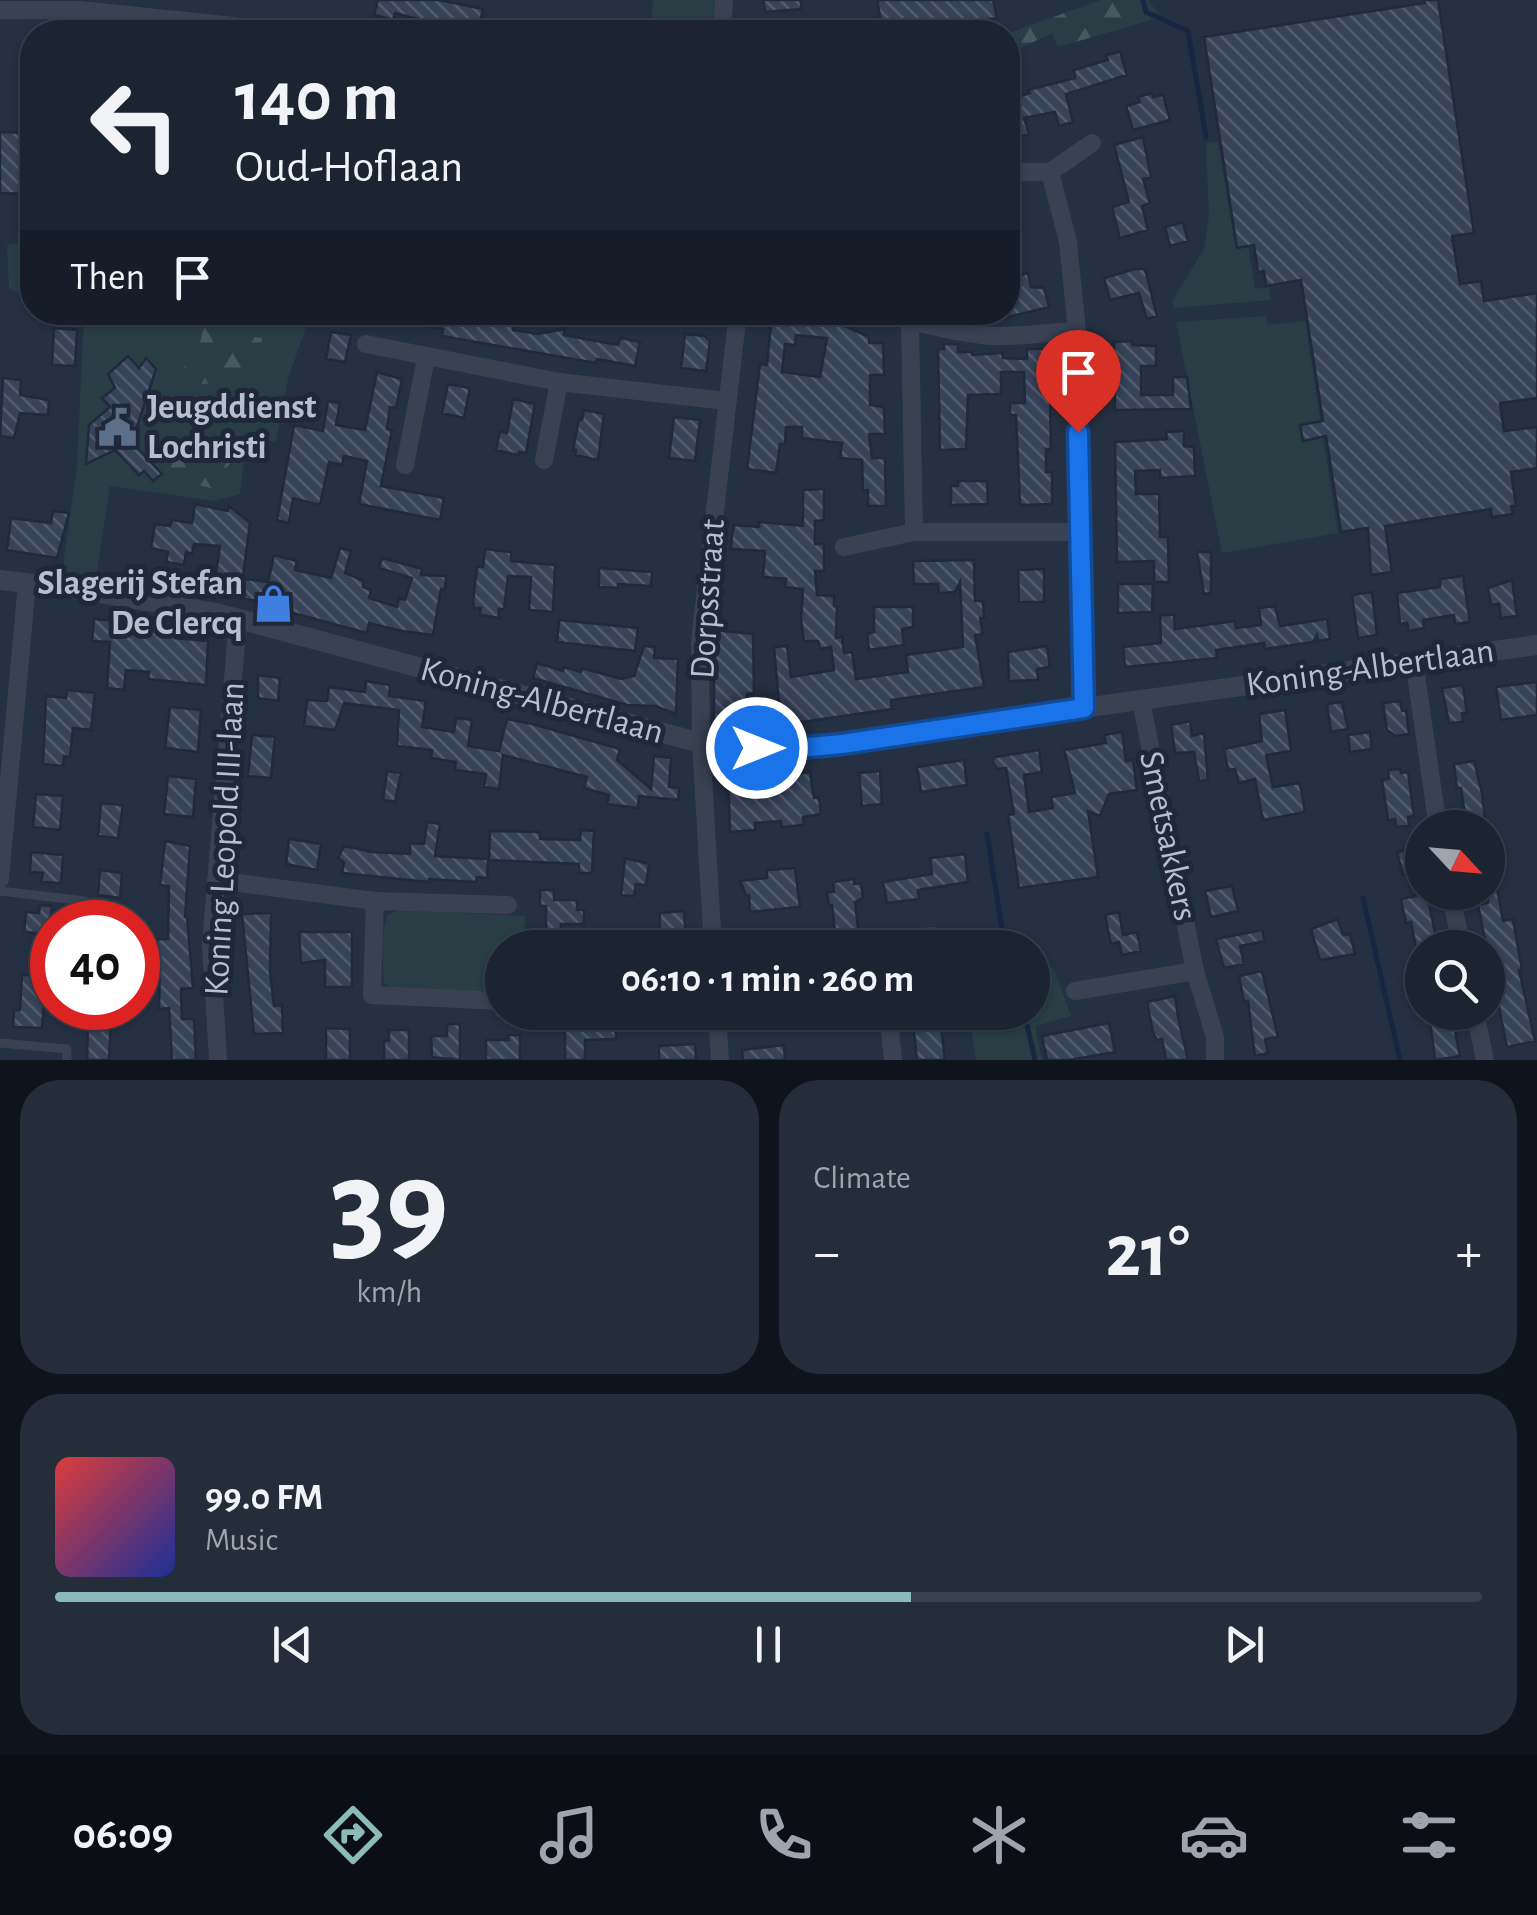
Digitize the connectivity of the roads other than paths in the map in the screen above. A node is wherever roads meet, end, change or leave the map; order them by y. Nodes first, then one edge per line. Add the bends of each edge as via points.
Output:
1 (79, 5) edge
2 (0, 10) edge
3 (197, 20) edge
4 (1092, 143) dead end
5 (1020, 172) edge
6 (1050, 172) junction
7 (736, 325) edge
8 (910, 325) edge
9 (940, 325) edge
10 (1077, 331) junction
11 (366, 344) dead end
12 (426, 358) junction
13 (559, 382) junction
14 (726, 400) junction
15 (544, 460) dead end
16 (405, 465) dead end
17 (914, 532) junction
18 (1080, 532) junction
19 (844, 547) dead end
20 (0, 580) edge
21 (27, 583) junction
22 (238, 619) junction
23 (1537, 645) edge
24 (1414, 662) junction
25 (1141, 701) junction
26 (1084, 708) junction
27 (701, 743) junction
28 (1435, 810) edge
29 (0, 879) edge
30 (216, 880) junction
31 (0, 892) edge
32 (76, 900) edge
33 (375, 901) junction
34 (508, 905) dead end
35 (712, 930) edge
36 (1196, 971) junction
37 (1075, 991) dead end
38 (485, 1000) edge
39 (718, 1030) edge
40 (890, 1030) edge
41 (1478, 1030) edge
42 (0, 1043) edge
43 (67, 1060) edge
44 (218, 1060) edge
45 (720, 1060) edge
46 (893, 1060) edge
47 (1215, 1060) edge
48 (1484, 1060) edge

1 - 2 street
1 - 3 street
4 - 6 street
5 - 6 street
6 - 10 street via 1068,242
7 - 14 street, Dorpsstraat
8 - 17 street
9 - 10 street via 989,336
10 - 18 street
11 - 12 street
12 - 13 street
12 - 16 street
13 - 14 street
13 - 15 street
14 - 27 street, Dorpsstraat via 700,641
17 - 18 street
17 - 19 street
18 - 26 street
20 - 21 street, Koning-Albertlaan
21 - 22 street, Koning-Albertlaan
21 - 29 street
22 - 27 street, Koning-Albertlaan
22 - 30 street, Koning Leopold III-laan
23 - 24 street, Koning-Albertlaan
24 - 25 street, Koning-Albertlaan
24 - 28 street
25 - 26 street, Koning-Albertlaan
25 - 36 street, Smetsakkers
26 - 27 street, Koning-Albertlaan via 787,749
27 - 35 street, Dorpsstraat
30 - 33 street
30 - 44 street, Koning Leopold III-laan
31 - 32 lane
33 - 34 street
33 - 38 street via 372,996
36 - 37 street, Smetsakkers
36 - 47 street, Smetsakkers via 1215,1036
39 - 45 street
40 - 46 street
41 - 48 street
42 - 43 lane via 68,1049

